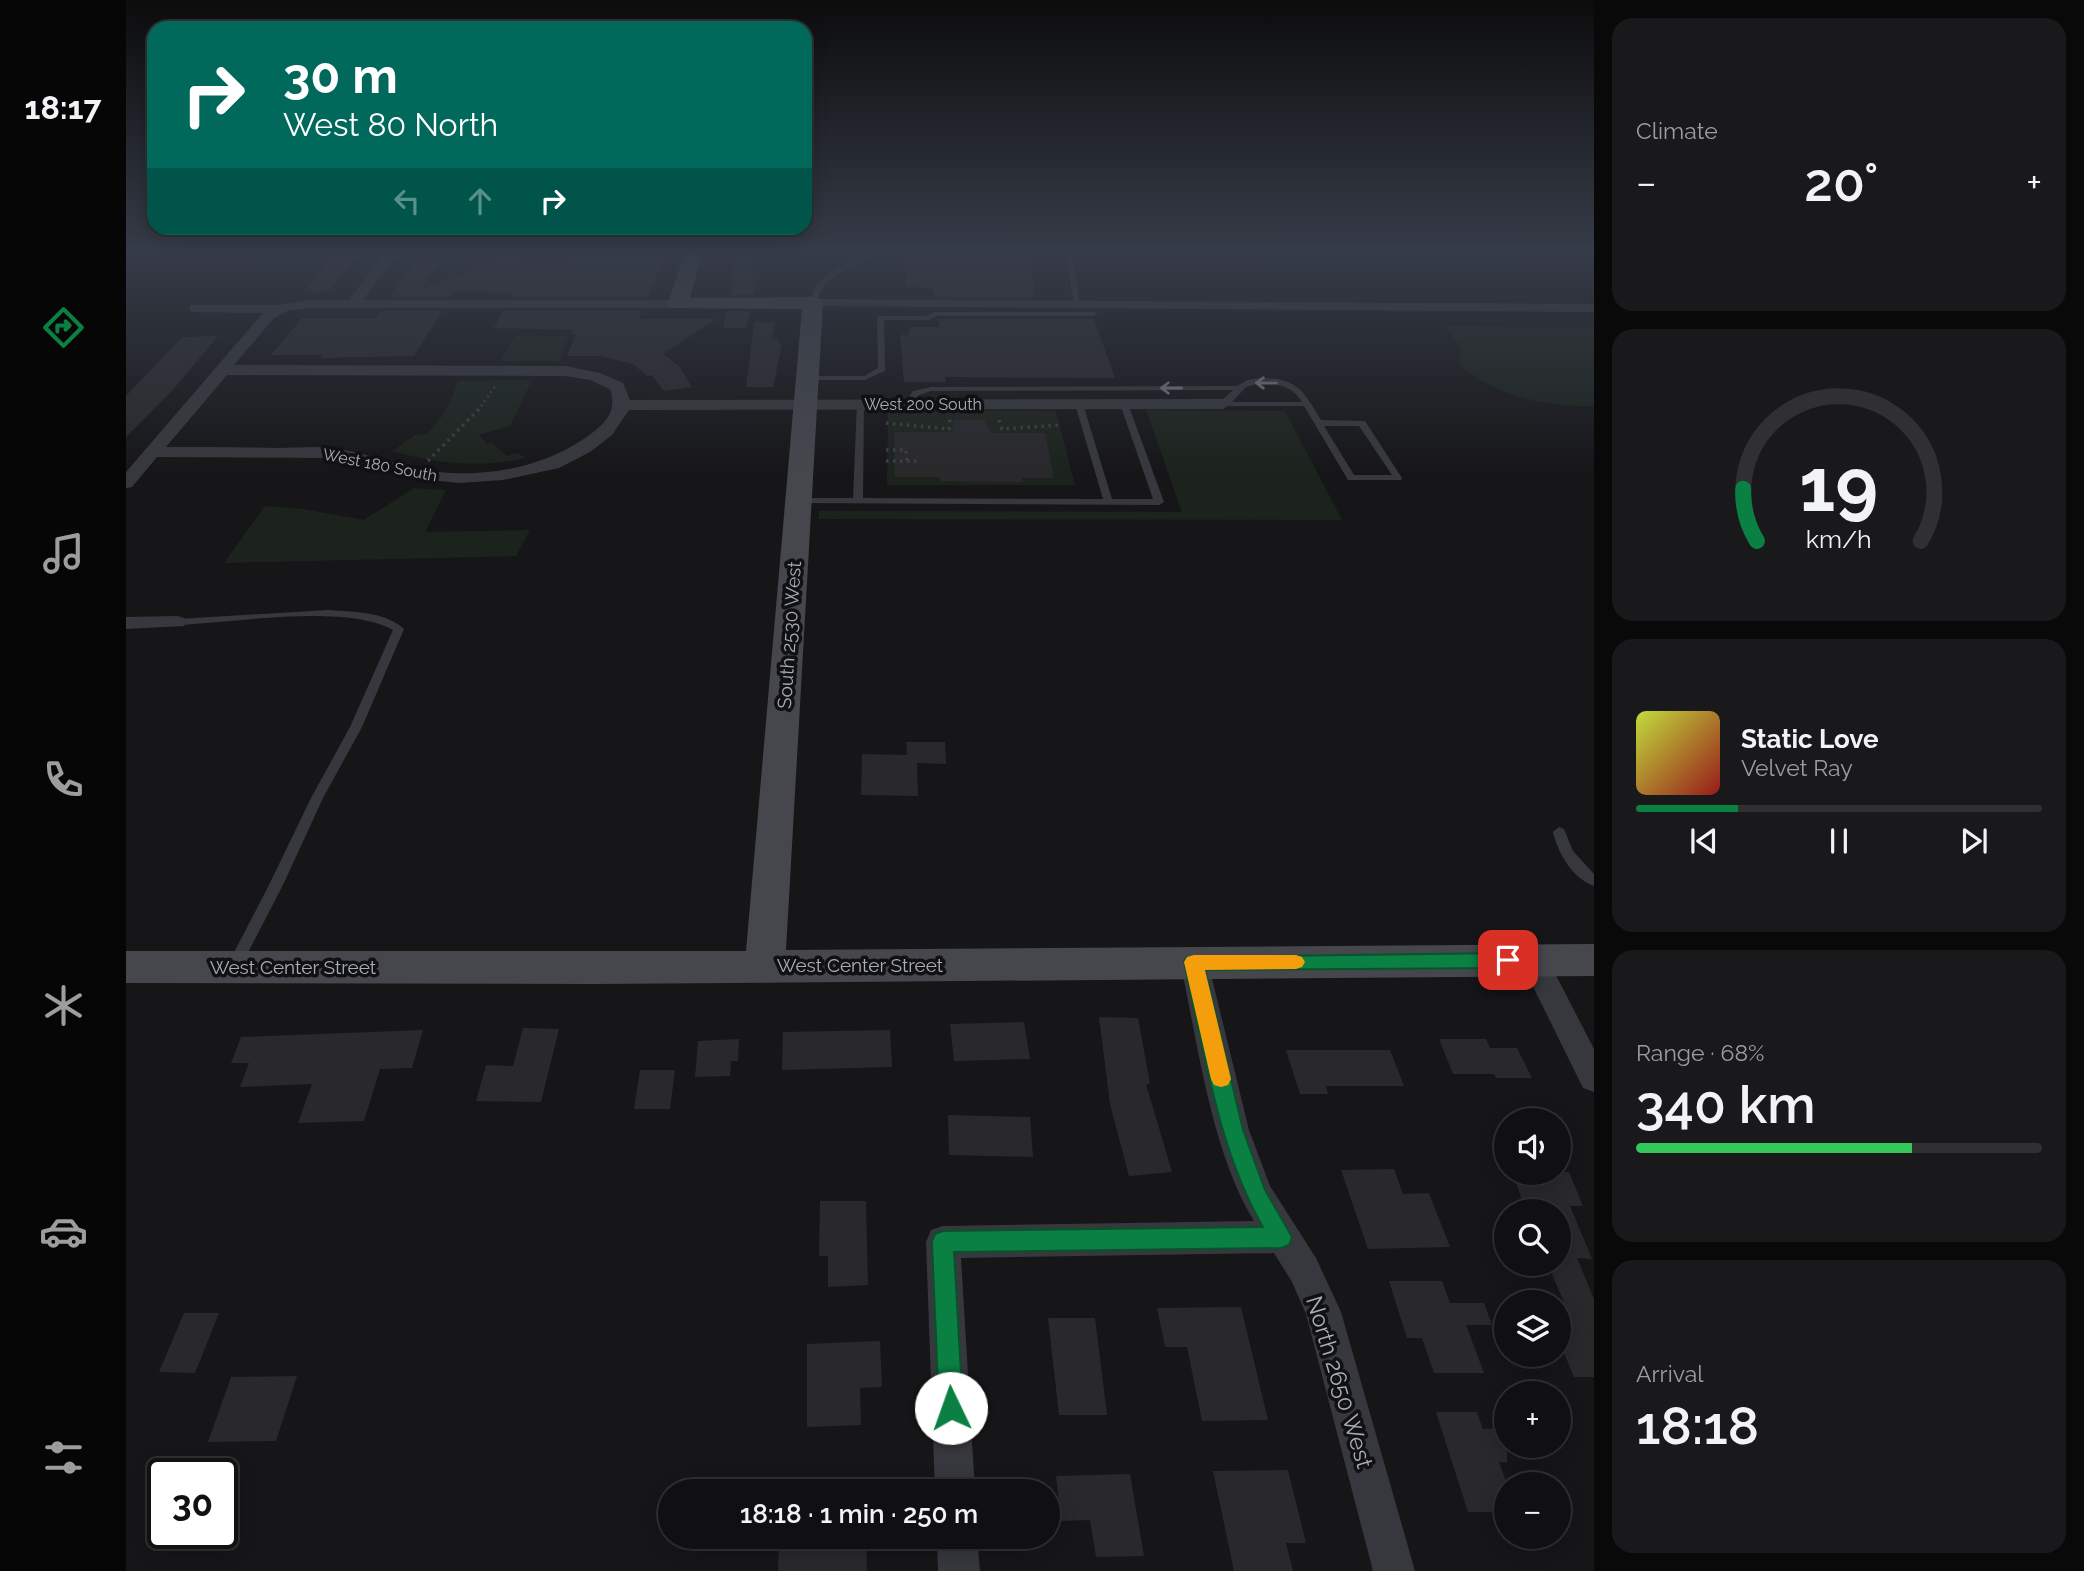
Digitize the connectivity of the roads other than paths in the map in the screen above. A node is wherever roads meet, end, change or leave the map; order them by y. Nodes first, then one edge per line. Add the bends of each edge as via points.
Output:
1 (259, 326) edge
2 (811, 326) edge
3 (878, 326) edge
4 (221, 370) junction
5 (808, 378) junction
6 (1239, 388) junction
7 (806, 404) junction
8 (860, 404) junction
9 (908, 404) junction
10 (1079, 404) junction
11 (1124, 404) junction
12 (1223, 404) junction
13 (1307, 404) junction
14 (622, 405) junction
15 (1318, 423) junction
16 (152, 452) junction
17 (126, 483) edge
18 (799, 501) junction
19 (858, 501) junction
20 (1108, 502) junction
21 (126, 622) edge
22 (177, 622) joint
23 (1559, 832) dead end
24 (1594, 881) edge
25 (1534, 960) junction
26 (1594, 960) edge
27 (1194, 962) junction
28 (765, 966) junction
29 (126, 967) edge
30 (234, 967) junction
31 (1594, 1079) edge
32 (1281, 1237) junction
33 (954, 1479) edge
34 (958, 1549) edge
35 (959, 1571) edge
36 (1394, 1571) edge

1 - 4 street
2 - 5 street, South 2530 West
3 - 5 lane via 882,369 865,378
4 - 14 street via 566,371 612,383 619,389
4 - 16 street
5 - 7 street, South 2530 West
6 -> 9 lane via 931,389 916,393
6 - 12 lane via 1232,400
13 -> 6 lane via 1300,390 1280,383 1258,382
7 - 8 street, West 200 South
7 - 14 street, West 200 South
7 - 18 street, South 2530 West
8 - 9 street, West 200 South
8 - 19 lane
9 - 10 street, West 200 South
10 - 11 street, West 200 South
10 - 20 lane
11 - 12 street, West 200 South
11 - 20 lane via 1159,502
12 - 13 lane
13 - 15 lane
14 - 16 street, West 180 South via 614,424 584,448 553,464 503,475 435,477 332,453
15 - 15 lane via 1351,478 1398,478 1362,423
16 - 17 street
18 - 19 lane
18 - 28 street, South 2530 West
19 - 20 lane
21 - 22 street
22 - 30 lane via 333,614 384,619 399,629 356,727
23 - 24 lane via 1569,857
25 - 26 street, West Center Street
25 - 27 street, West Center Street
25 - 31 street
27 - 28 street, West Center Street
27 - 32 street, North 2650 West via 1233,1130 1256,1194
28 - 30 street, West Center Street
29 - 30 street, West Center Street
32 - 33 street via 943,1242
32 - 36 street, North 2650 West via 1304,1270 1323,1312
34 - 35 street

